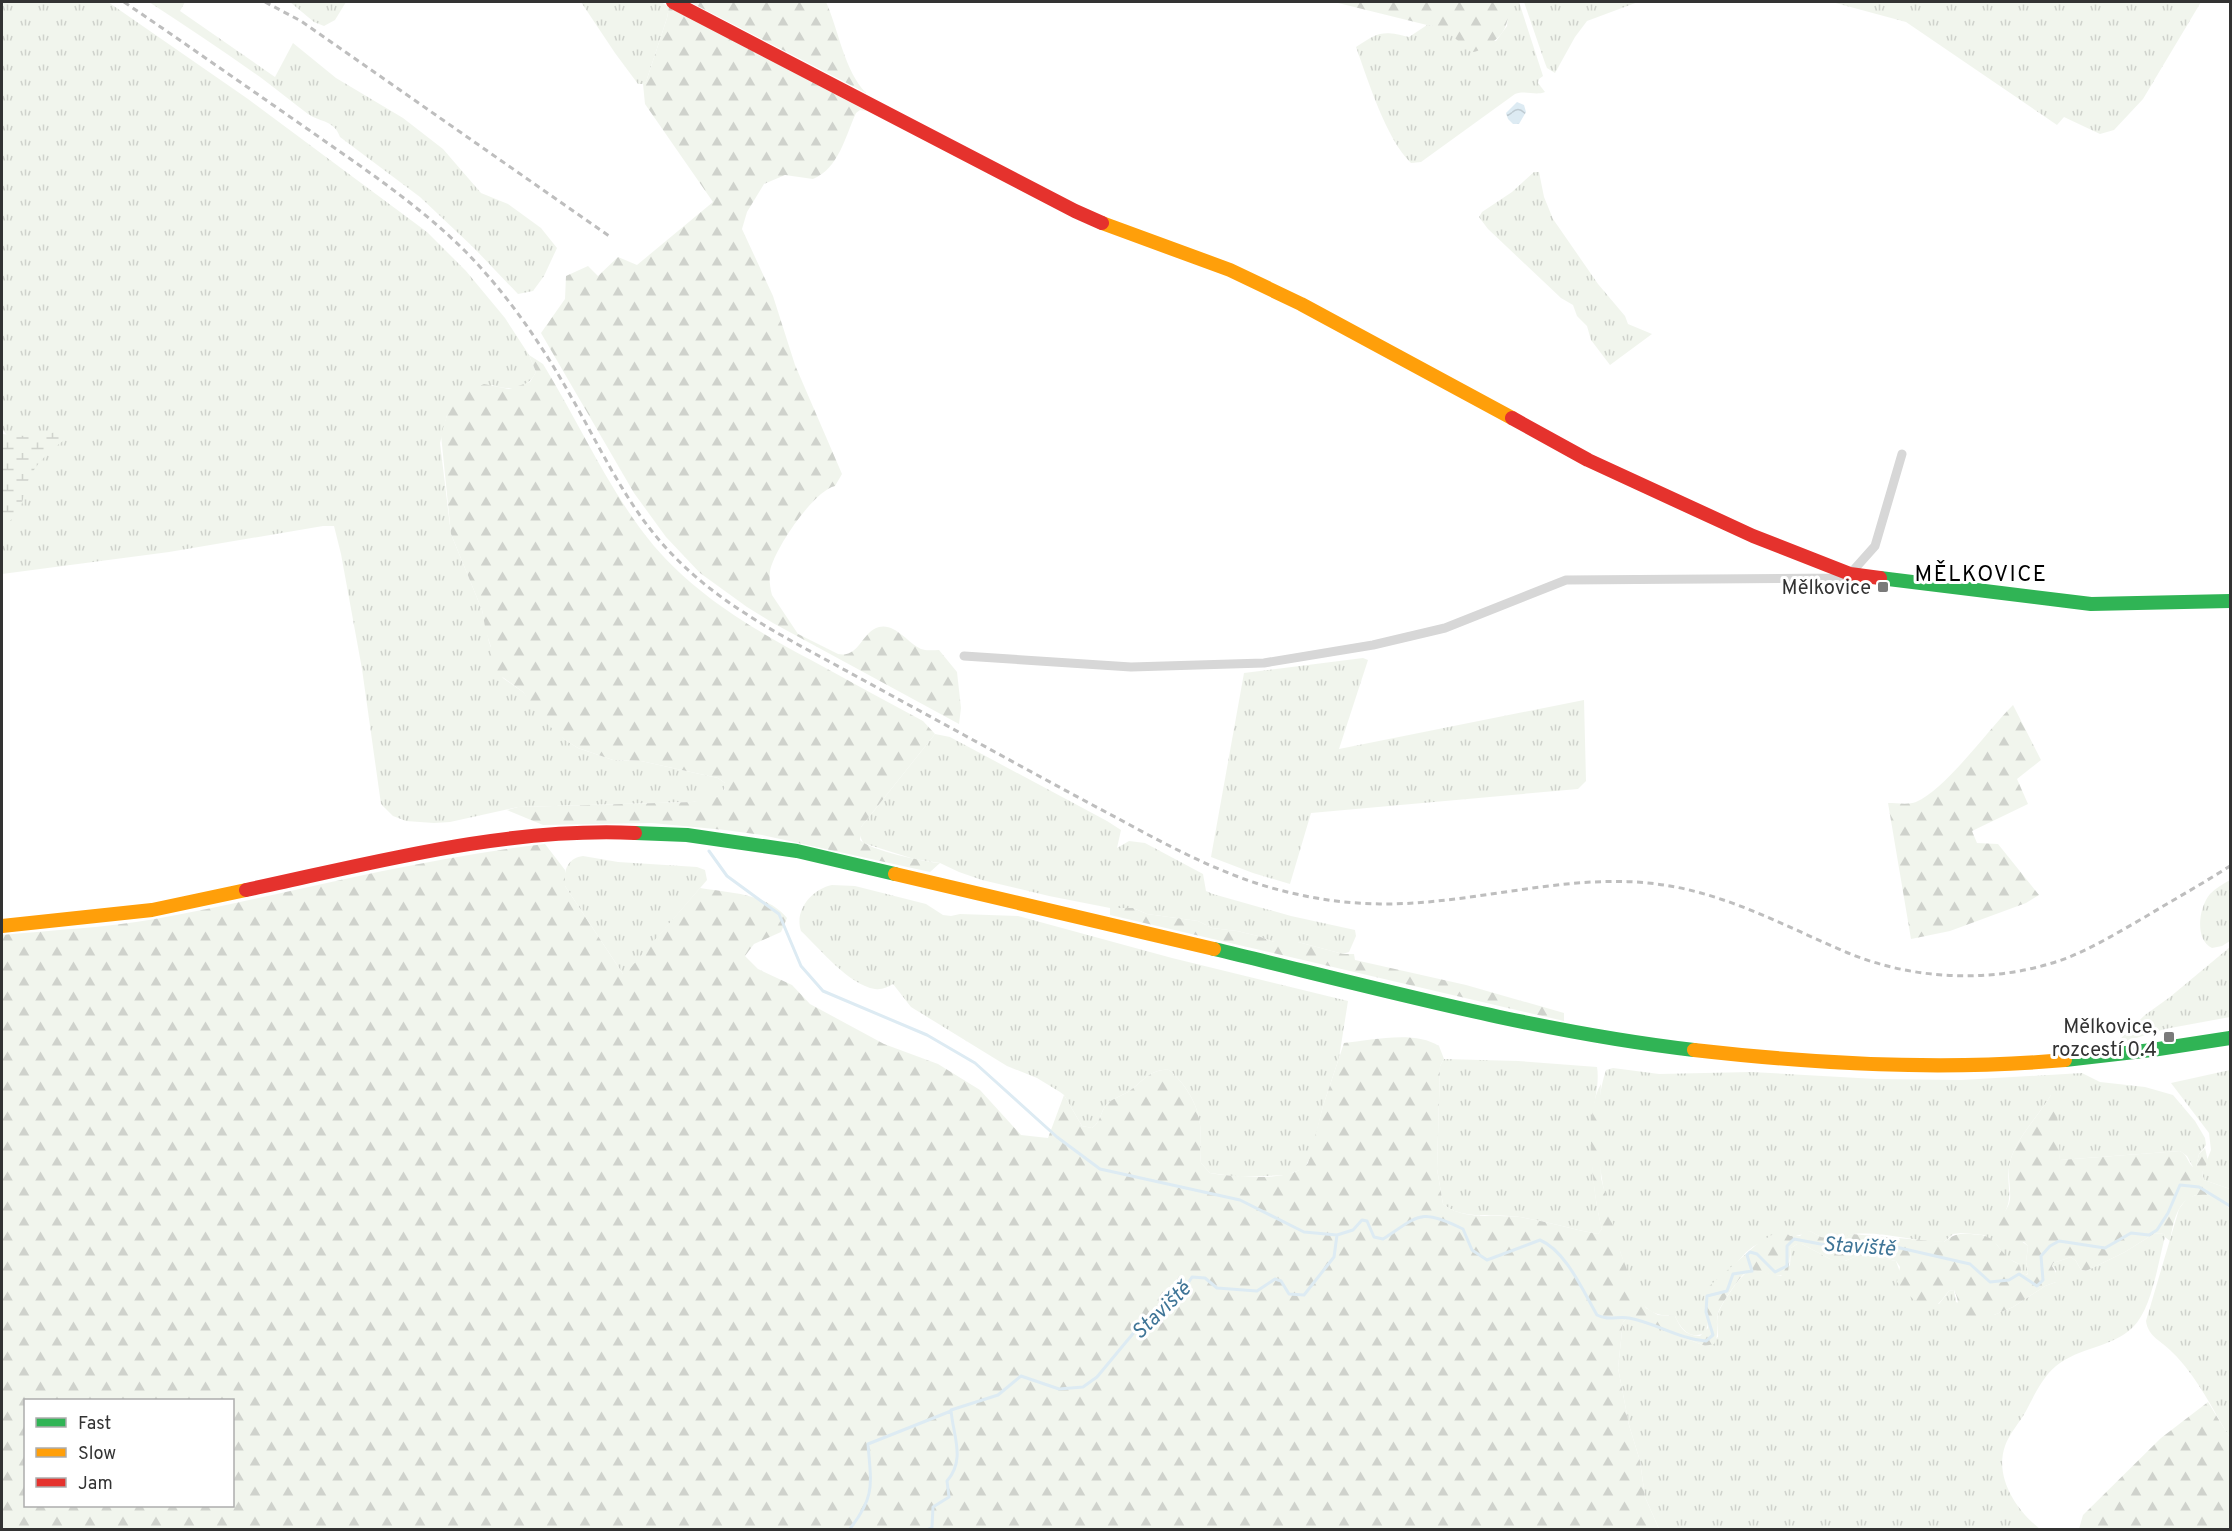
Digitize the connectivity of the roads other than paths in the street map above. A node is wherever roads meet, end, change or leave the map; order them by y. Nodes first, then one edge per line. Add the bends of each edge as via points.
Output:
1 (673, 2) edge
2 (1902, 454) dead end
3 (1850, 574) junction
4 (2230, 601) edge
5 (964, 656) dead end
6 (2, 926) edge
7 (2230, 1038) edge

1 - 3 main road via 1075,211 1230,270 1301,304 1588,460 1754,536
2 - 3 street via 1875,546
3 - 4 main road via 2091,604
3 - 5 street via 1840,578 1566,580 1445,628 1373,645 1264,663 1131,668
6 - 7 main road via 152,910 507,839 651,833 797,851 1517,1021 1694,1052 1779,1061 1970,1066 2108,1056

